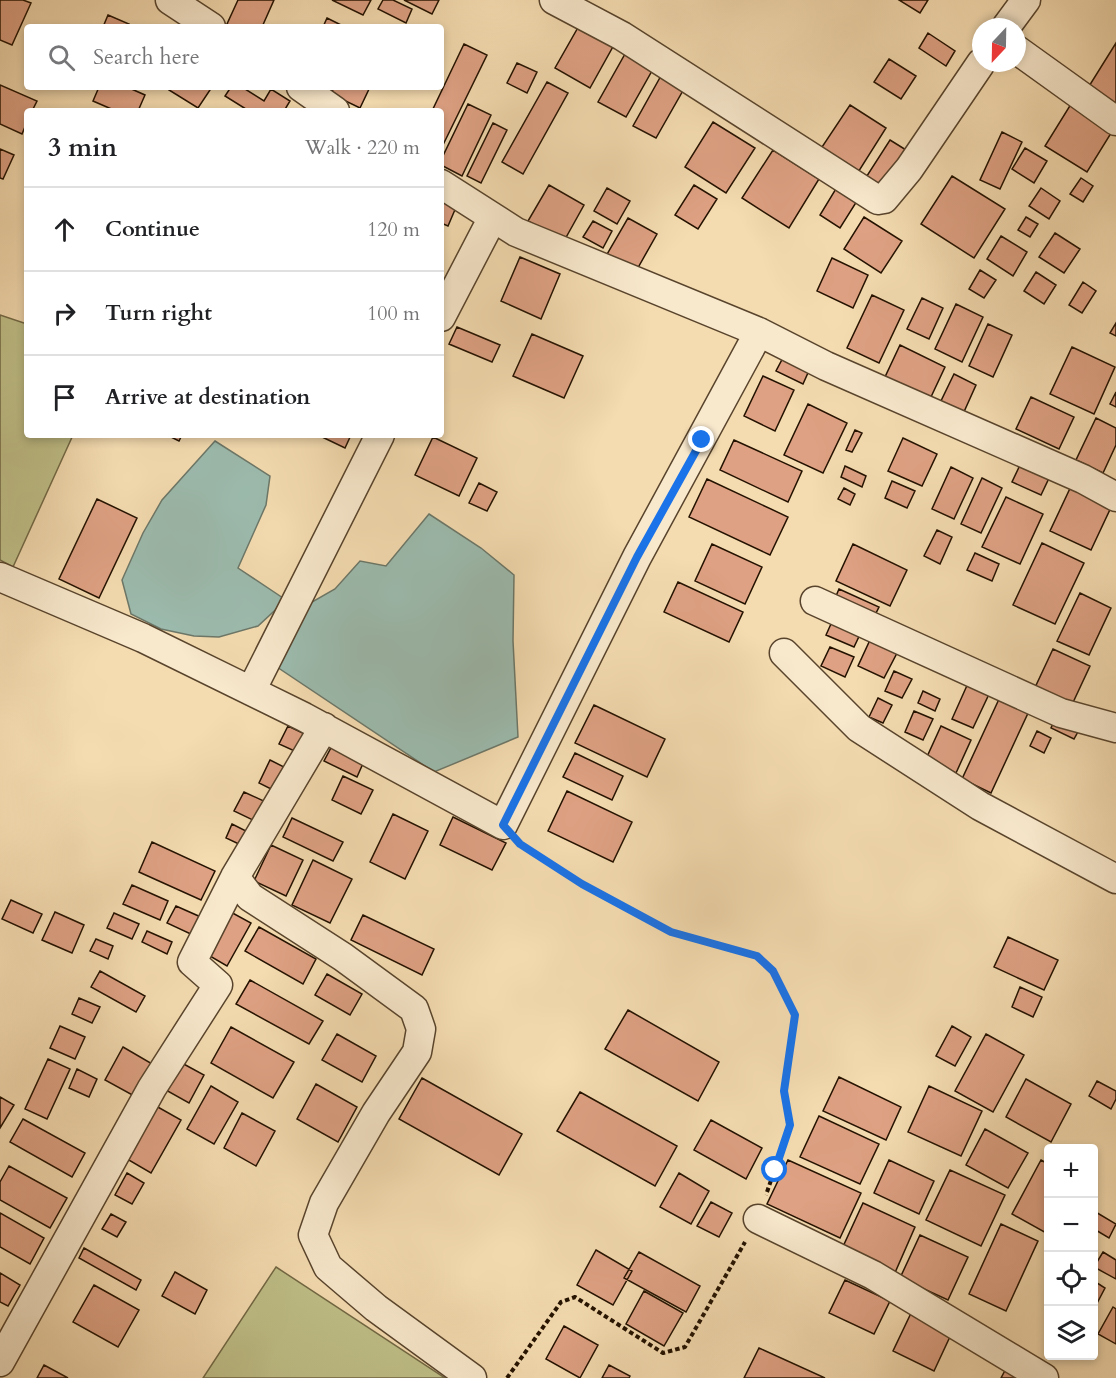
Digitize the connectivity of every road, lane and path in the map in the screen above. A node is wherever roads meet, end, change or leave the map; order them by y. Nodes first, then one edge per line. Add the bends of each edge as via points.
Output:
1 (170, 0) edge
2 (554, 0) edge
3 (1026, 0) edge
4 (1013, 18) edge
5 (206, 24) edge
6 (1026, 56) edge
7 (975, 72) edge
8 (305, 90) edge
9 (331, 108) edge
10 (1116, 121) edge
11 (444, 186) edge
12 (492, 219) junction
13 (444, 311) edge
14 (759, 332) junction
15 (379, 438) edge
16 (1116, 497) edge
17 (0, 576) edge
18 (815, 601) dead end
19 (784, 653) dead end
20 (251, 691) junction
21 (324, 727) junction
22 (1116, 728) edge
23 (503, 825) junction
24 (235, 877) junction
25 (1116, 879) edge
26 (758, 1219) junction
27 (0, 1362) edge
28 (472, 1378) edge
29 (507, 1378) edge
30 (1044, 1378) edge

1 - 5 street
2 - 7 street via 622,36 878,200 884,200 909,169
3 - 4 street
6 - 10 street
8 - 9 street
11 - 12 street
12 - 13 street
12 - 14 street
14 - 16 street
14 - 23 street via 637,557
15 - 20 street
17 - 20 street via 143,638
18 - 22 street via 1061,713
19 - 25 street via 860,728 980,806
20 - 21 street
21 - 23 street
21 - 24 street
23 - 26 path via 520,844 582,884 671,932 757,956 773,971 795,1015 784,1091 790,1125
24 - 27 street via 192,962 218,985 146,1097
24 - 28 street via 250,897 344,957 414,1009 422,1029 417,1052 324,1203 313,1235 328,1267 376,1308
26 - 29 path via 685,1347 663,1353 575,1297 561,1302
26 - 30 street via 873,1275

